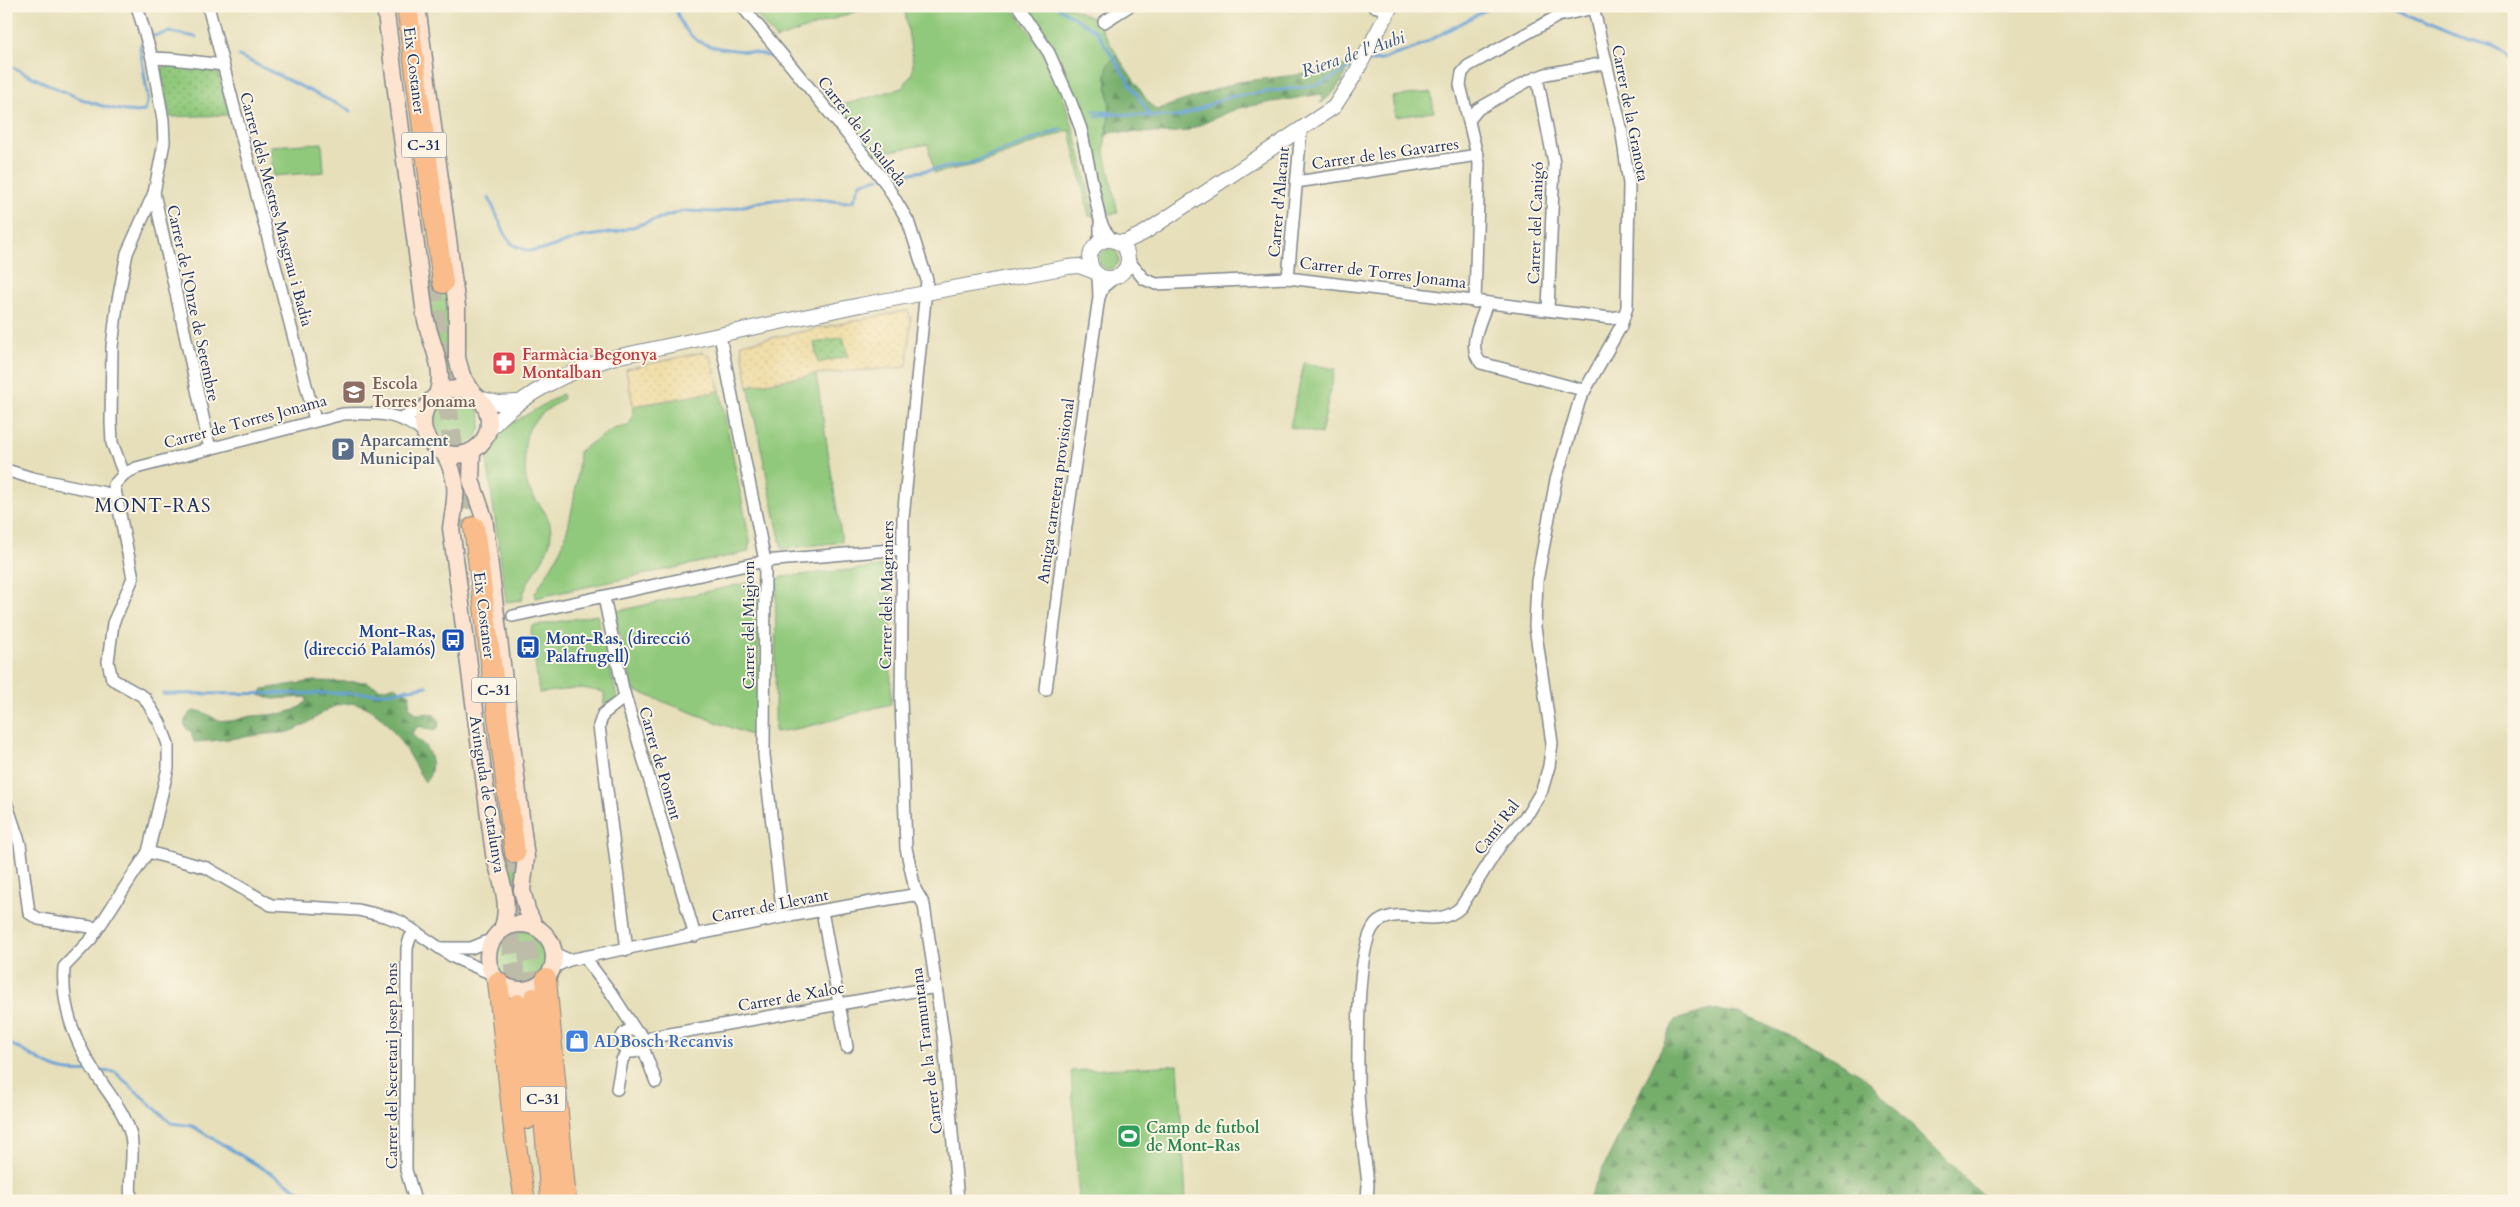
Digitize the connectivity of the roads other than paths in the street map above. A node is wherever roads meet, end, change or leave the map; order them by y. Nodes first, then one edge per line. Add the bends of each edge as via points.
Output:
1 (137, 6) edge
2 (208, 6) edge
3 (386, 6) edge
4 (394, 6) edge
5 (407, 6) edge
6 (417, 6) edge
7 (742, 6) edge
8 (1018, 6) edge
9 (1130, 6) edge
10 (1372, 6) edge
11 (1594, 7) edge
12 (1390, 8) edge
13 (1104, 22) dead end
14 (152, 58) junction
15 (1606, 63) junction
16 (223, 65) junction
17 (1536, 77) junction
18 (1470, 120) junction
19 (1301, 130) junction
20 (1478, 155) junction
21 (1296, 182) junction
22 (154, 193) junction
23 (143, 216) junction
24 (1100, 220) junction
25 (160, 223) junction
26 (1144, 233) junction
27 (1115, 242) junction
28 (1093, 250) junction
29 (1127, 256) junction
30 (1068, 267) junction
31 (1096, 273) junction
32 (1140, 275) junction
33 (1118, 276) junction
34 (1288, 278) junction
35 (925, 292) junction
36 (1099, 297) junction
37 (1474, 302) junction
38 (1487, 303) junction
39 (1548, 310) junction
40 (1624, 316) junction
41 (720, 336) junction
42 (1582, 394) junction
43 (476, 395) junction
44 (433, 398) junction
45 (517, 402) junction
46 (402, 417) junction
47 (315, 420) junction
48 (488, 431) junction
49 (426, 435) junction
50 (210, 449) junction
51 (472, 451) junction
52 (444, 452) junction
53 (6, 470) edge
54 (124, 474) junction
55 (115, 495) junction
56 (469, 528) tunnel mouth
57 (902, 549) junction
58 (766, 562) junction
59 (604, 597) junction
60 (513, 616) dead end
61 (1046, 690) dead end
62 (625, 698) junction
63 (6, 802) edge
64 (148, 852) junction
65 (508, 854) tunnel mouth
66 (920, 898) junction
67 (822, 911) junction
68 (784, 917) junction
69 (535, 927) junction
70 (97, 928) junction
71 (415, 932) junction
72 (498, 934) junction
73 (695, 936) junction
74 (440, 948) junction
75 (627, 950) junction
76 (585, 958) junction
77 (551, 967) junction
78 (495, 978) junction
79 (936, 987) junction
80 (840, 1004) junction
81 (625, 1013) junction
82 (641, 1043) junction
83 (847, 1047) dead end
84 (656, 1082) dead end
85 (617, 1089) dead end
86 (131, 1201) edge
87 (415, 1201) edge
88 (525, 1201) edge
89 (533, 1201) edge
90 (551, 1201) edge
91 (566, 1201) edge
92 (958, 1201) edge
93 (1367, 1201) edge

1 - 14 street
2 - 16 street, Carrer dels Mestres Masgrau i Badia
3 - 44 main road via 426,318 440,372 441,382
4 - 5 highway, Eix Costaner / C-31 via 437,283
6 - 43 main road via 457,307 457,358 462,376
7 - 35 street, Carrer de la Sauleda via 881,177 917,242 927,280
8 - 24 street via 1049,53 1070,100 1083,136
9 - 13 street
10 - 12 street
11 - 15 street, Carrer de la Granota
11 - 18 street via 1558,16 1468,66 1462,73 1460,85
12 - 19 street via 1334,107
14 - 16 street
14 - 22 street via 164,143
15 - 17 street
15 - 40 street, Carrer de la Granota via 1621,127 1631,202 1627,308
16 - 47 street, Carrer dels Mestres Masgrau i Badia
17 - 18 street via 1478,109
17 - 39 street, Carrer del Canigó via 1554,163
18 - 20 street
19 - 21 street, Carrer d'Alacant
19 - 26 street
20 - 21 street, Carrer de les Gavarres
20 - 37 street
21 - 34 street, Carrer d'Alacant
22 - 23 street
22 - 25 street, Carrer de l'Onze de Setembre
23 - 25 street
23 - 54 street via 127,253 112,347 112,443
24 - 27 street
24 - 28 street via 1100,237
25 - 50 street, Carrer de l'Onze de Setembre
26 - 27 street via 1125,242
26 - 29 street
27 - 28 street via 1103,242
27 - 29 street
28 - 30 street via 1084,260
28 - 31 street via 1090,263
29 - 32 street, Carrer de Torres Jonama
29 - 33 street via 1127,266
30 - 31 street via 1080,266
30 - 35 street
31 - 33 street via 1104,278
31 - 36 street, Antiga carretera provisional
32 - 33 street, Carrer de Torres Jonama
32 - 34 street, Carrer de Torres Jonama via 1156,284
33 - 36 street via 1103,287
34 - 37 street, Carrer de Torres Jonama
35 - 41 street
35 - 57 street, Carrer dels Magraners via 902,518
36 - 61 street, Antiga carretera provisional
37 - 38 street, Carrer de Torres Jonama
38 - 39 street, Carrer de Torres Jonama
38 - 42 street via 1474,343 1481,363
39 - 40 street, Carrer de Torres Jonama via 1610,318
40 - 42 street
41 - 45 street via 615,357 581,368
41 - 58 street, Carrer del Migjorn
42 - 93 street, Camí Ral via 1556,480 1534,604 1538,658 1552,743 1542,790 1453,914 1438,918 1388,918 1378,922 1368,936 1360,981 1358,1087
43 - 44 main road via 454,389
43 - 45 street via 498,403
43 - 48 main road via 488,413
44 - 46 street via 413,414
44 - 49 main road via 423,420
45 - 48 street
46 - 47 street, Carrer de Torres Jonama via 370,413
46 - 49 street, Carrer de Torres Jonama
47 - 50 street, Carrer de Torres Jonama
48 - 51 main road
49 - 52 main road via 433,446
50 - 54 street, Carrer de Torres Jonama
51 - 52 main road via 458,455
51 - 69 main road via 471,480 484,518 519,796 526,858 522,890
52 - 72 main road, Avinguda de Catalunya via 454,470 457,488 451,528 494,854 503,888 506,920
53 - 55 street
54 - 55 street via 114,485
55 - 64 street via 133,578 113,623 109,673 112,679 144,697 168,744 168,768
56 - 65 highway, Eix Costaner / C-31
57 - 58 street
57 - 66 street, Carrer dels Magraners via 901,699 906,848
58 - 59 street
58 - 68 street, Carrer del Migjorn via 764,755
59 - 60 street
59 - 62 street, Carrer de Ponent
62 - 73 street, Carrer de Ponent
62 - 75 street via 603,714 599,726
63 - 70 street via 20,844 29,913 39,919
64 - 70 street
64 - 71 street via 207,868 271,905 337,908 377,914 401,922
66 - 67 street, Carrer de Llevant via 913,895
66 - 79 street, Carrer de la Tramuntana via 924,905
67 - 68 street, Carrer de Llevant
67 - 80 street
68 - 73 street, Carrer de Llevant
69 - 72 main road via 515,924
69 - 77 main road via 547,937
70 - 86 street via 91,939 64,967 64,1004 83,1055 119,1106 131,1137
71 - 74 street
71 - 87 street, Carrer del Secretari Josep Pons via 407,948 406,1161
72 - 74 street via 471,948
72 - 78 main road via 487,955
73 - 75 street, Carrer de Llevant
74 - 78 street
75 - 76 street, Carrer de Llevant
76 - 77 street, Carrer de Llevant
76 - 81 street
77 - 78 main road via 534,988 526,990 511,989
77 - 91 highway
78 - 88 highway
79 - 80 street, Carrer de Xaloc
79 - 92 street, Carrer de la Tramuntana via 950,1097
80 - 82 street, Carrer de Xaloc
80 - 83 street
81 - 82 street
81 - 82 street via 623,1046
82 - 84 street
82 - 85 street via 622,1060
89 - 90 highway, C-31 via 526,1001

